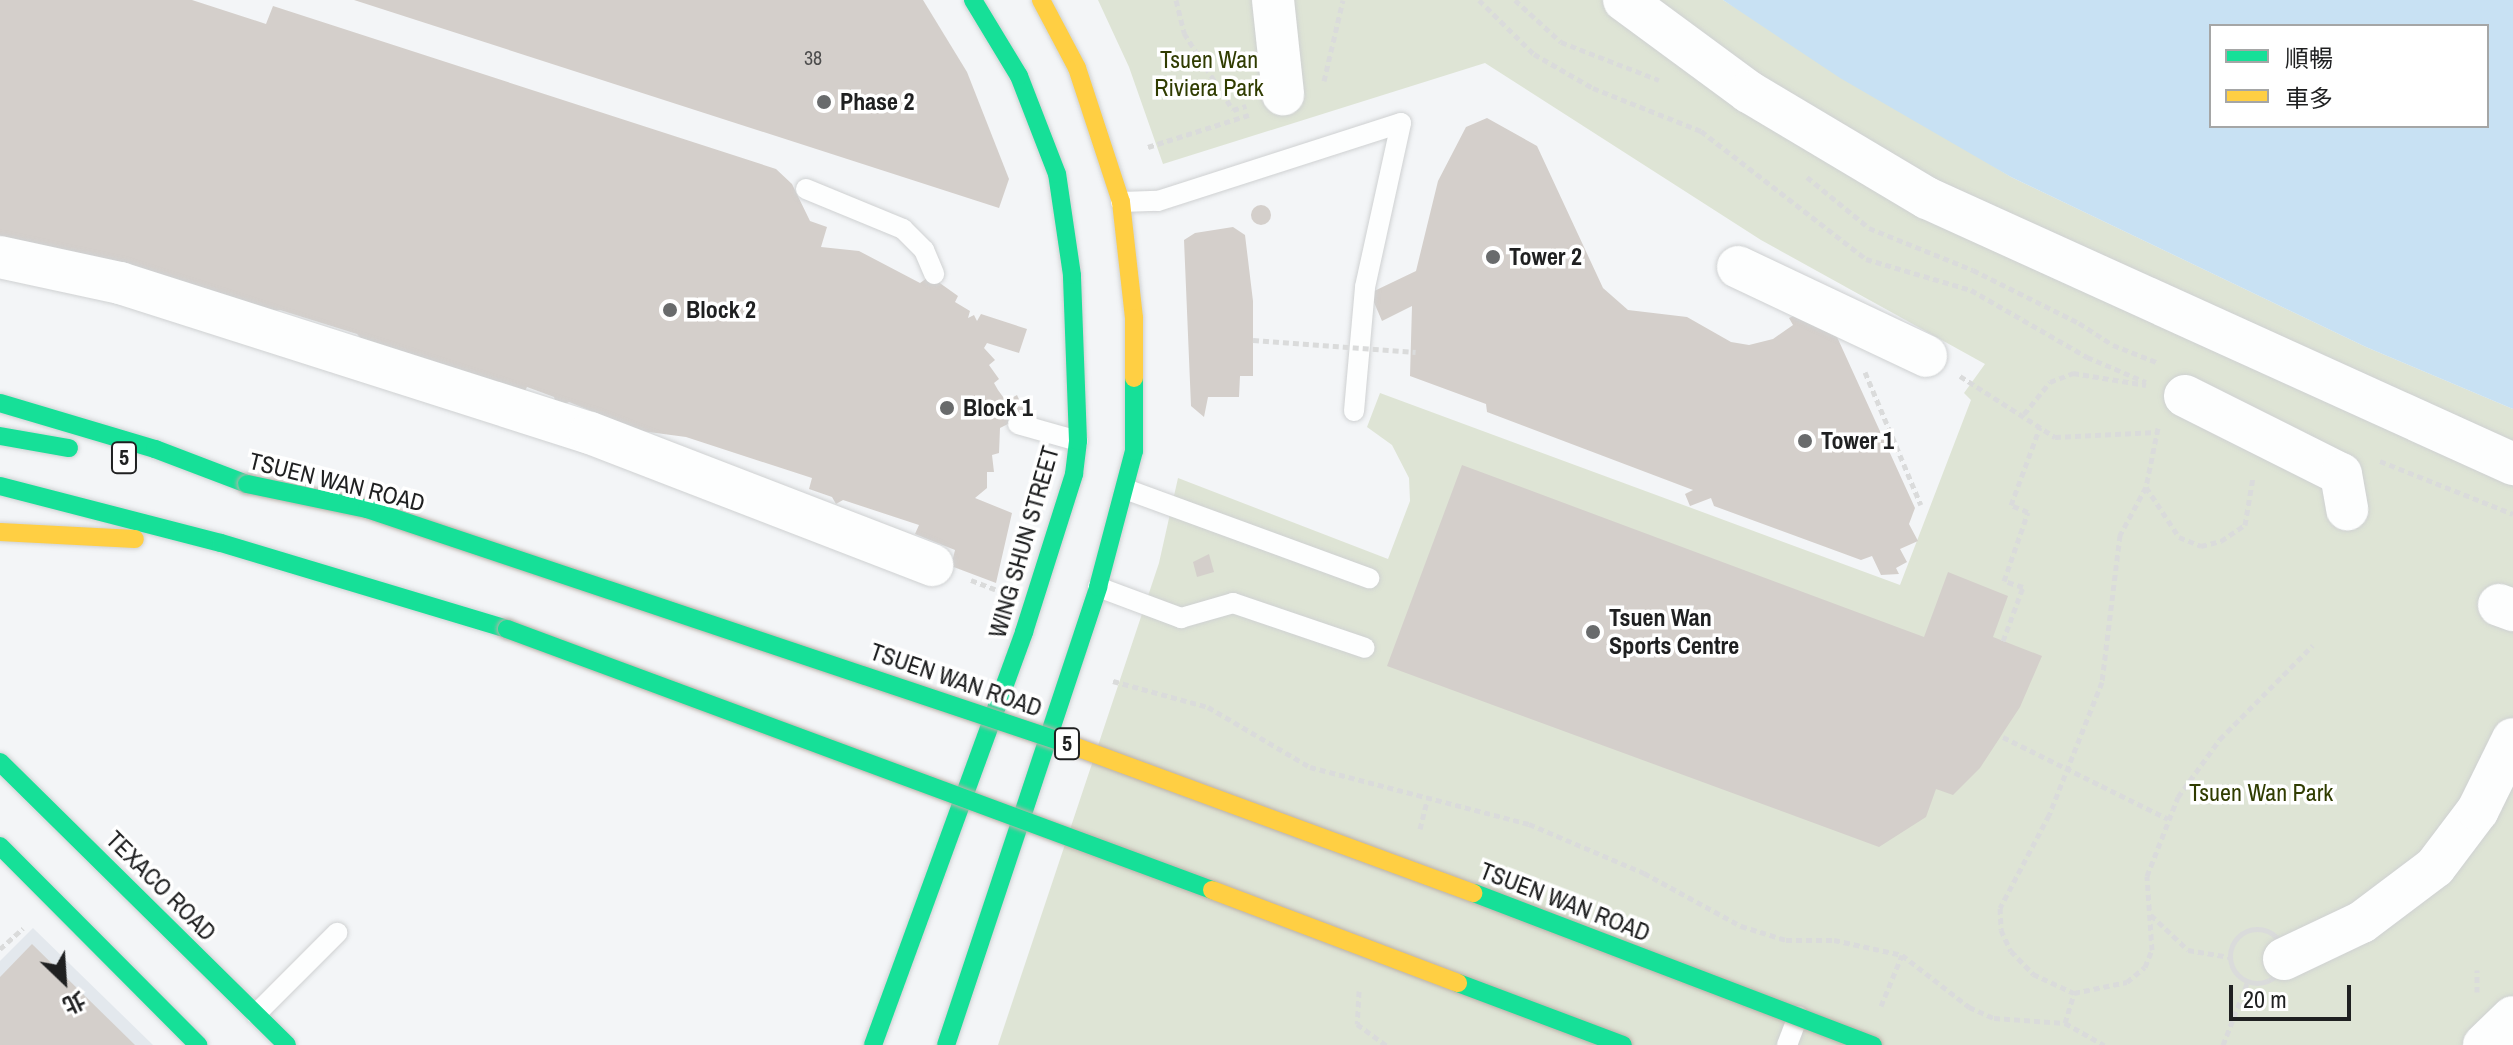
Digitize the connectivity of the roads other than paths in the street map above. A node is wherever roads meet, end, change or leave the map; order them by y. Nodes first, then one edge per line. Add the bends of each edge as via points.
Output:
1 (973, 0) edge
2 (1041, 0) edge
3 (1273, 0) edge
4 (1624, 0) edge
5 (1274, 102) road end
6 (806, 189) dead end
7 (1121, 202) junction
8 (0, 257) edge
9 (1738, 267) dead end
10 (934, 274) dead end
11 (1926, 356) dead end
12 (2177, 394) road end
13 (0, 403) edge
14 (1354, 411) dead end
15 (1018, 424) dead end
16 (0, 436) edge
17 (1078, 441) junction
18 (2513, 464) edge
19 (247, 484) junction
20 (0, 486) edge
21 (1128, 490) junction
22 (2347, 509) dead end
23 (0, 532) edge
24 (221, 543) junction
25 (932, 565) dead end
26 (1369, 578) dead end
27 (1098, 587) junction
28 (1365, 648) dead end
29 (2513, 739) edge
30 (0, 762) edge
31 (0, 846) edge
32 (337, 933) dead end
33 (2284, 959) dead end
34 (256, 1014) junction
35 (1798, 1016) junction
36 (2513, 1017) edge
37 (198, 1045) edge
38 (287, 1045) edge
39 (873, 1045) edge
40 (946, 1045) edge
41 (1623, 1045) edge
42 (1787, 1045) edge
43 (1873, 1045) edge
44 (2484, 1045) edge

1 - 17 main road, WING SHUN STREET via 1019,76 1057,174 1072,275
2 - 7 main road via 1077,68
3 - 5 street
4 - 18 street via 1749,92 1927,198
6 - 10 lane via 903,229 924,250
7 - 14 lane via 1158,201 1401,123 1365,287
7 - 21 main road via 1136,380
8 - 25 street via 120,283 590,433
9 - 11 street
12 - 22 street via 2341,474
13 - 19 main road via 155,449
15 - 17 lane
16 - 19 main road, TSUEN WAN ROAD / 5
17 - 39 main road, WING SHUN STREET via 1074,474 1024,632
19 - 35 main road, TSUEN WAN ROAD / 5, bridge via 367,509 853,669 1263,812
20 - 24 main road
21 - 26 lane
21 - 27 main road
23 - 24 main road
24 - 41 main road, bridge via 507,629 814,739
27 - 28 lane via 1181,618 1233,603
27 - 40 main road
29 - 33 street via 2478,810 2435,867 2362,922
30 - 34 main road, TEXACO ROAD
31 - 37 main road
32 - 34 lane
34 - 38 main road, TEXACO ROAD
35 - 42 lane
35 - 43 main road, TSUEN WAN ROAD / 5, bridge
36 - 44 street

